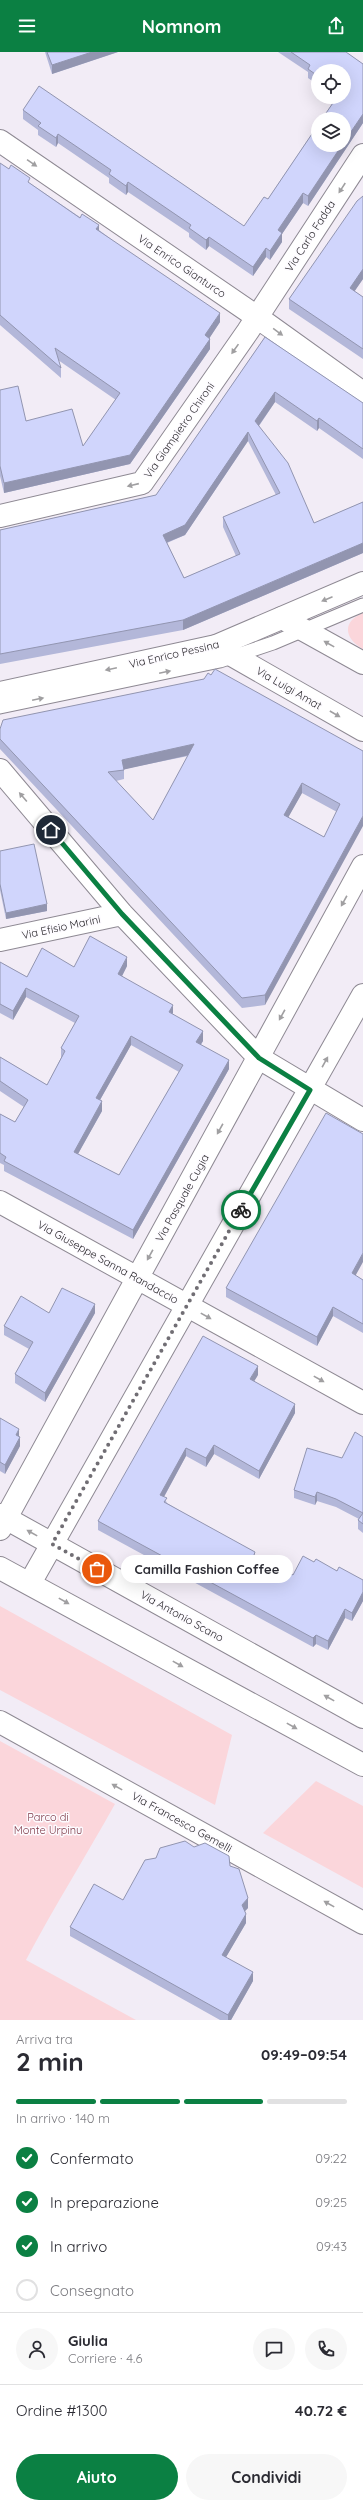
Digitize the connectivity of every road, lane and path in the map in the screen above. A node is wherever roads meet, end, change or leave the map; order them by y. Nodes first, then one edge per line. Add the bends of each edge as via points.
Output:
1 (0, 141) edge
2 (363, 155) edge
3 (258, 317) junction
4 (363, 393) edge
5 (0, 516) edge
6 (363, 583) edge
7 (363, 605) edge
8 (282, 618) junction
9 (303, 630) junction
10 (224, 651) junction
11 (363, 663) edge
12 (0, 693) edge
13 (0, 707) edge
14 (363, 730) edge
15 (0, 770) edge
16 (363, 866) edge
17 (122, 914) junction
18 (0, 940) edge
19 (363, 994) edge
20 (259, 1058) junction
21 (310, 1090) junction
22 (363, 1120) edge
23 (0, 1202) edge
24 (137, 1278) junction
25 (187, 1306) junction
26 (363, 1403) edge
27 (2, 1521) edge
28 (52, 1544) junction
29 (0, 1568) edge
30 (30, 1583) junction
31 (363, 1717) edge
32 (0, 1722) edge
33 (363, 1765) edge
34 (363, 1923) edge

1 -> 3 street, Via Enrico Gianturco
2 -> 3 street, Via Carlo Fadda
3 -> 4 street, Via Enrico Gianturco
3 -> 5 street, Via Giampietro Chironi via 142,483
6 -> 8 street, Via Enrico Pessina
7 - 9 lane
8 - 9 street
8 - 10 street, Via Enrico Pessina
9 - 10 lane
11 -> 9 street
10 -> 12 street, Via Enrico Pessina
13 -> 10 lane
10 -> 14 street, Via Luigi Amat
17 -> 15 street
16 -> 20 street, Via Pasquale Cugia
17 - 18 street, Via Efisio Marini
17 - 20 street
21 -> 19 street
20 - 21 street
20 -> 24 street, Via Pasquale Cugia
21 - 22 street
21 - 25 street
23 - 24 street, Via Giuseppe Sanna Randaccio
24 - 25 street, Via Giuseppe Sanna Randaccio
24 - 27 street, Via Pasquale Cugia
25 -> 26 street, Via Giuseppe Sanna Randaccio
25 - 28 street
28 -> 27 street, Via Antonio Scano
28 - 30 street
31 -> 28 street, Via Antonio Scano
29 - 30 street
30 -> 33 street
34 -> 32 street, Via Francesco Gemelli

